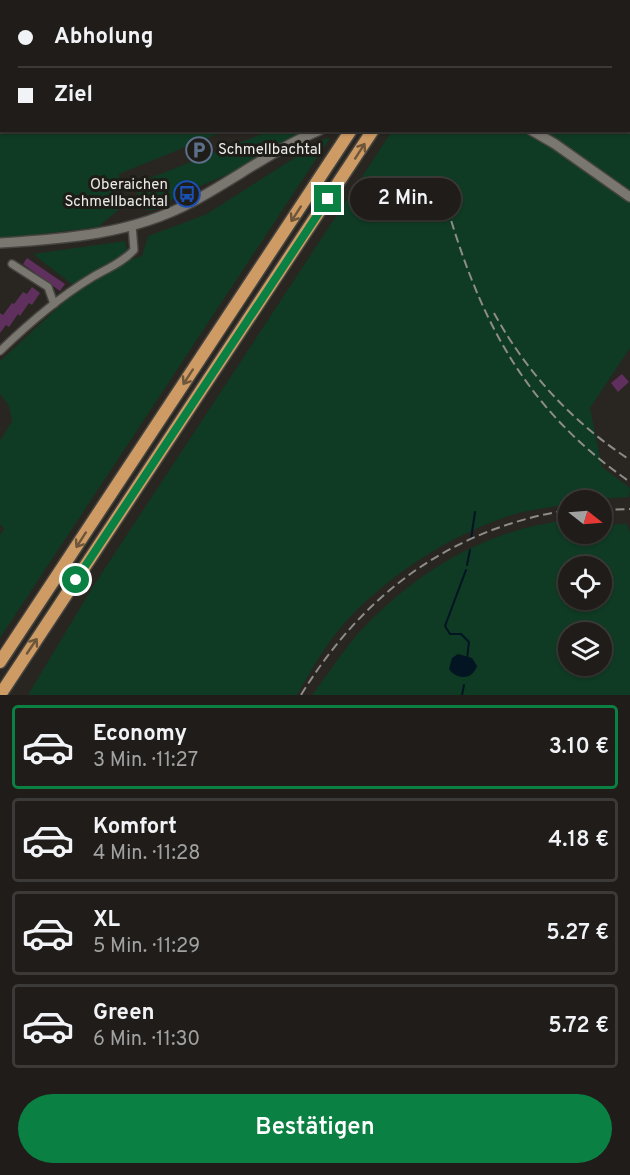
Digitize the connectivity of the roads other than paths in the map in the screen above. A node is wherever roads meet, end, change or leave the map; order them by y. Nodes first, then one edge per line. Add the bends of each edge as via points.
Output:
1 (316, 132) edge
2 (350, 132) edge
3 (372, 132) edge
4 (534, 132) edge
5 (628, 193) edge
6 (132, 225) junction
7 (0, 243) edge
8 (12, 264) dead end
9 (54, 304) junction
10 (0, 351) edge
11 (0, 662) edge
12 (0, 695) edge

1 - 6 main road via 192,202
2 -> 11 highway
12 -> 3 highway
4 - 5 main road
6 - 7 main road via 68,238
6 - 9 street via 134,250 128,257
8 - 9 street via 48,287
9 - 10 street

